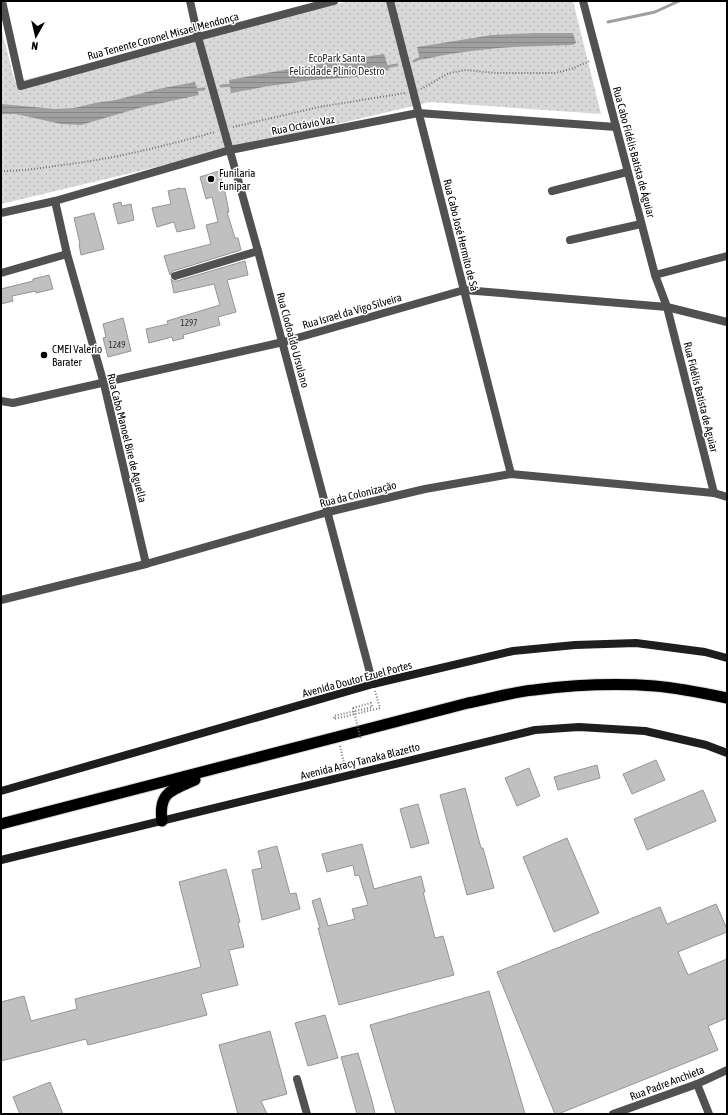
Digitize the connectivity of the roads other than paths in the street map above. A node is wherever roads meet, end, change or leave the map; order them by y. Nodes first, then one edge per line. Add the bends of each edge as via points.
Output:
1 (2, 1) edge
2 (190, 1) edge
3 (334, 1) edge
4 (390, 1) edge
5 (584, 1) edge
6 (198, 37) junction
7 (418, 113) junction
8 (616, 126) junction
9 (230, 150) junction
10 (627, 172) junction
11 (552, 191) dead end
12 (54, 201) junction
13 (1, 213) edge
14 (641, 224) junction
15 (570, 240) dead end
16 (258, 251) junction
17 (67, 254) junction
18 (727, 256) edge
19 (1, 273) edge
20 (655, 275) junction
21 (175, 276) dead end
22 (464, 290) junction
23 (667, 307) junction
24 (727, 322) edge
25 (283, 342) junction
26 (104, 384) junction
27 (1, 401) edge
28 (511, 474) junction
29 (714, 493) junction
30 (727, 497) edge
31 (328, 512) junction
32 (146, 564) junction
33 (1, 600) edge
34 (727, 658) edge
35 (373, 684) junction
36 (727, 698) edge
37 (727, 753) edge
38 (230, 764) junction
39 (1, 791) edge
40 (162, 821) junction
41 (1, 824) edge
42 (1, 860) edge
43 (727, 1070) edge
44 (297, 1079) dead end
45 (697, 1084) junction
46 (307, 1114) edge
47 (614, 1114) edge
48 (709, 1114) edge

1 - 6 street, Rua Tenente Coronel Misael Mendonça via 21,86
2 - 6 street, Rua Clodoaldo Ursulano
3 - 6 street, Rua Tenente Coronel Misael Mendonça
4 - 7 street, Rua Cabo José Hermito de Sá
5 - 8 street, Rua Cabo Fidélis Batista de Águiar
6 - 9 street, Rua Clodoaldo Ursulano
7 - 8 street, Rua Octávio Vaz
7 - 9 street, Rua Octávio Vaz
7 - 22 street, Rua Cabo José Hermito de Sá
8 - 10 street, Rua Cabo Fidélis Batista de Águiar
9 - 12 street, Rua Octávio Vaz
9 - 16 street, Rua Clodoaldo Ursulano
10 - 11 street
10 - 14 street, Rua Cabo Fidélis Batista de Águiar
12 - 13 street, Rua Octávio Vaz
12 - 17 street, Rua Cabo Manoel Bire de Aguella
14 - 15 street
14 - 20 street, Rua Cabo Fidélis Batista de Águiar
16 - 21 street
16 - 25 street, Rua Clodoaldo Ursulano
17 - 19 street
17 - 26 street, Rua Cabo Manoel Bire de Aguella
18 - 20 street
20 - 23 street, Rua Cabo Fidélis Batista de Águiar
22 - 23 street, Rua Israel da Vigo Silveira
22 - 25 street, Rua Israel da Vigo Silveira
22 - 28 street, Rua Cabo José Hermito de Sá
23 - 24 street, Rua Israel da Vigo Silveira
23 - 29 street, Rua Fidélis Batista de Aguiar
25 - 26 street, Rua Israel da Vigo Silveira
25 - 31 street, Rua Clodoaldo Ursulano
26 - 27 street, Rua Israel da Vigo Silveira via 14,403
26 - 32 street, Rua Cabo Manoel Bire de Aguella
28 - 29 street, Rua da Colonização
28 - 31 street, Rua da Colonização via 425,489
29 - 30 street, Rua da Colonização
31 - 32 street, Rua da Colonização
31 - 35 street, Rua Clodoaldo Ursulano
32 - 33 street, Rua da Colonização
34 - 35 main road, Avenida Doutor Ezuel Portes via 706,652 636,643 575,645 513,651
35 - 39 main road, Avenida Doutor Ezuel Portes
36 - 38 highway via 691,691 640,686 578,686 533,690 468,703
37 - 40 main road, Avenida Aracy Tanaka Blazetto via 706,745 645,731 579,727 535,730
38 - 40 highway via 167,794 160,808
38 - 41 highway
40 - 42 main road, Avenida Aracy Tanaka Blazetto
43 - 45 street, Rua Padre Anchieta
44 - 46 street
45 - 47 street, Rua Padre Anchieta
45 - 48 street

